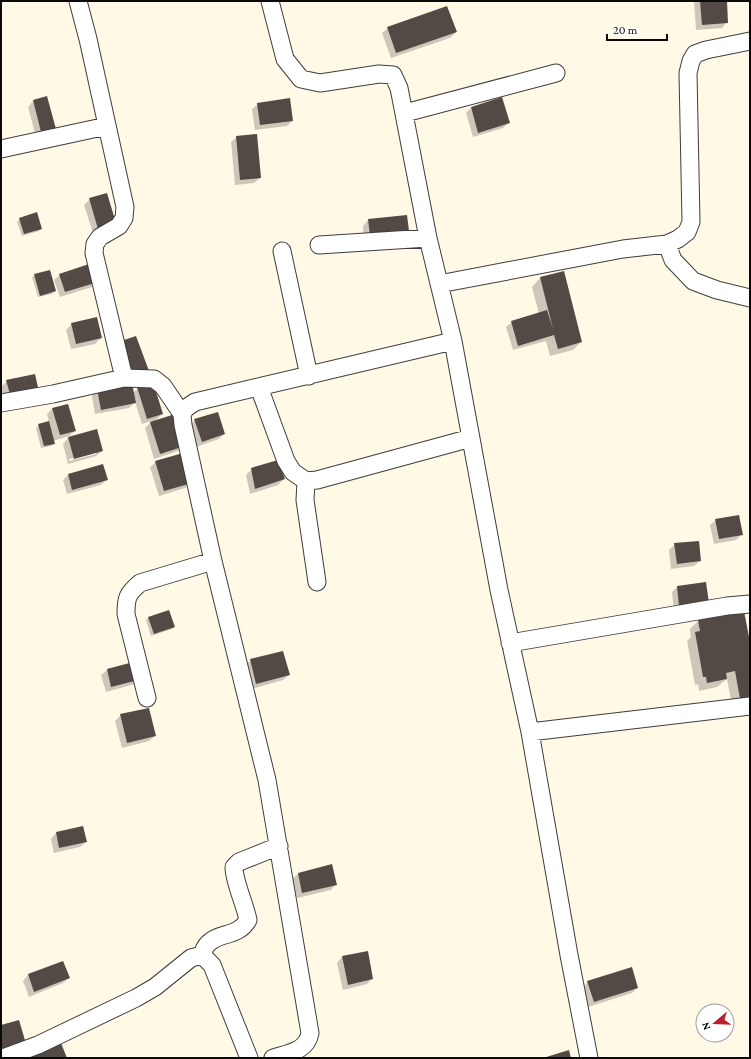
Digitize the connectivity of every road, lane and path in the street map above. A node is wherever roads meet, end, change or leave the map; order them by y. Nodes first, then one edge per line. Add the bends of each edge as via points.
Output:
1 (78, 1) edge
2 (270, 1) edge
3 (750, 41) edge
4 (556, 73) dead end
5 (405, 113) junction
6 (107, 126) junction
7 (1, 149) edge
8 (428, 238) junction
9 (667, 244) junction
10 (319, 245) dead end
11 (282, 251) dead end
12 (439, 284) junction
13 (750, 298) edge
14 (453, 341) junction
15 (309, 376) junction
16 (124, 378) junction
17 (259, 387) junction
18 (1, 403) edge
19 (182, 414) junction
20 (471, 438) junction
21 (306, 481) junction
22 (213, 561) junction
23 (316, 582) dead end
24 (750, 604) edge
25 (510, 643) junction
26 (147, 698) dead end
27 (750, 706) edge
28 (530, 732) junction
29 (279, 846) junction
30 (202, 956) junction
31 (3, 1058) edge
32 (249, 1058) edge
33 (273, 1058) edge
34 (589, 1058) edge

1 - 6 street
2 - 5 street via 285,59 301,79 320,83 378,74 393,75
3 - 9 street via 706,50 695,54 691,61 688,73 690,222 687,232
4 - 5 street
5 - 8 street
6 - 7 street
6 - 16 street via 125,207 124,218 119,226 100,237 95,244 94,253
8 - 10 street
8 - 12 street
9 - 12 street via 623,249
9 - 13 street via 673,260 693,281
11 - 15 street
12 - 14 street
14 - 15 street
14 - 20 street
15 - 17 street
16 - 18 street
16 - 19 street via 154,379 163,386
17 - 19 street via 195,402
17 - 21 street via 286,461 293,472
19 - 22 street
20 - 21 street
20 - 25 street
21 - 23 street via 305,500
22 - 26 street via 140,583 130,591 126,600 126,614
22 - 29 street via 267,780
24 - 25 street
25 - 28 street
27 - 28 street
28 - 34 street
29 - 30 street via 239,862 234,867 248,920 238,930 211,941 205,947
29 - 33 street via 310,1033 302,1048
30 - 31 street via 191,958 155,987 136,998 38,1045
30 - 32 street via 212,965

